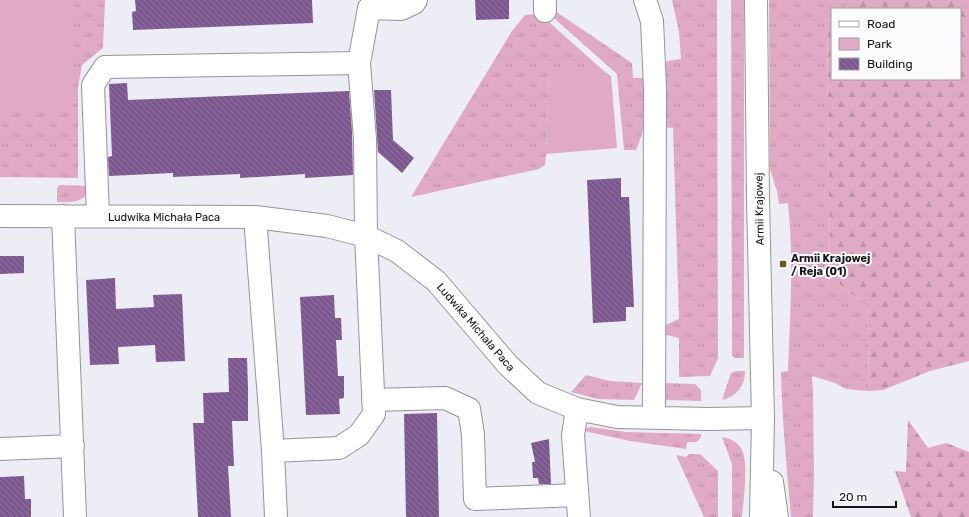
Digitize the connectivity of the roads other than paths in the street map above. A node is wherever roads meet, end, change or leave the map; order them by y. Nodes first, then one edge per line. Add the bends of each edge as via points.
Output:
1 (416, 0) edge
2 (645, 0) edge
3 (756, 0) edge
4 (366, 4) edge
5 (358, 62) junction
6 (0, 216) edge
7 (63, 216) junction
8 (98, 216) junction
9 (255, 217) junction
10 (366, 236) junction
11 (373, 400) junction
12 (577, 409) junction
13 (654, 418) junction
14 (763, 418) junction
15 (73, 446) junction
16 (0, 449) edge
17 (273, 451) junction
18 (577, 495) junction
19 (75, 517) edge
20 (276, 517) edge
21 (579, 517) edge
22 (761, 517) edge
23 (777, 517) edge

1 - 4 street via 401,10
2 - 13 street via 652,21 655,88
3 - 14 street, Armii Krajowej
4 - 5 street
5 - 8 street via 105,67 93,85
5 - 10 street via 365,139
6 - 7 street, Ludwika Michała Paca
7 - 8 street, Ludwika Michała Paca
7 - 15 street
8 - 9 street, Ludwika Michała Paca
9 - 10 street, Ludwika Michała Paca via 327,226
9 - 17 street
10 - 11 street
10 - 12 street, Ludwika Michała Paca via 397,251 436,281 508,366 538,393
11 - 17 street via 374,414 359,435 339,448
11 - 18 street via 445,398 468,410 473,434 475,500
12 - 13 street, Ludwika Michała Paca via 617,417
12 - 18 street via 573,435
13 - 14 street, Ludwika Michała Paca
14 - 22 street, Armii Krajowej
14 - 23 street, Armii Krajowej
15 - 16 street
15 - 19 street
17 - 20 street
18 - 21 street

